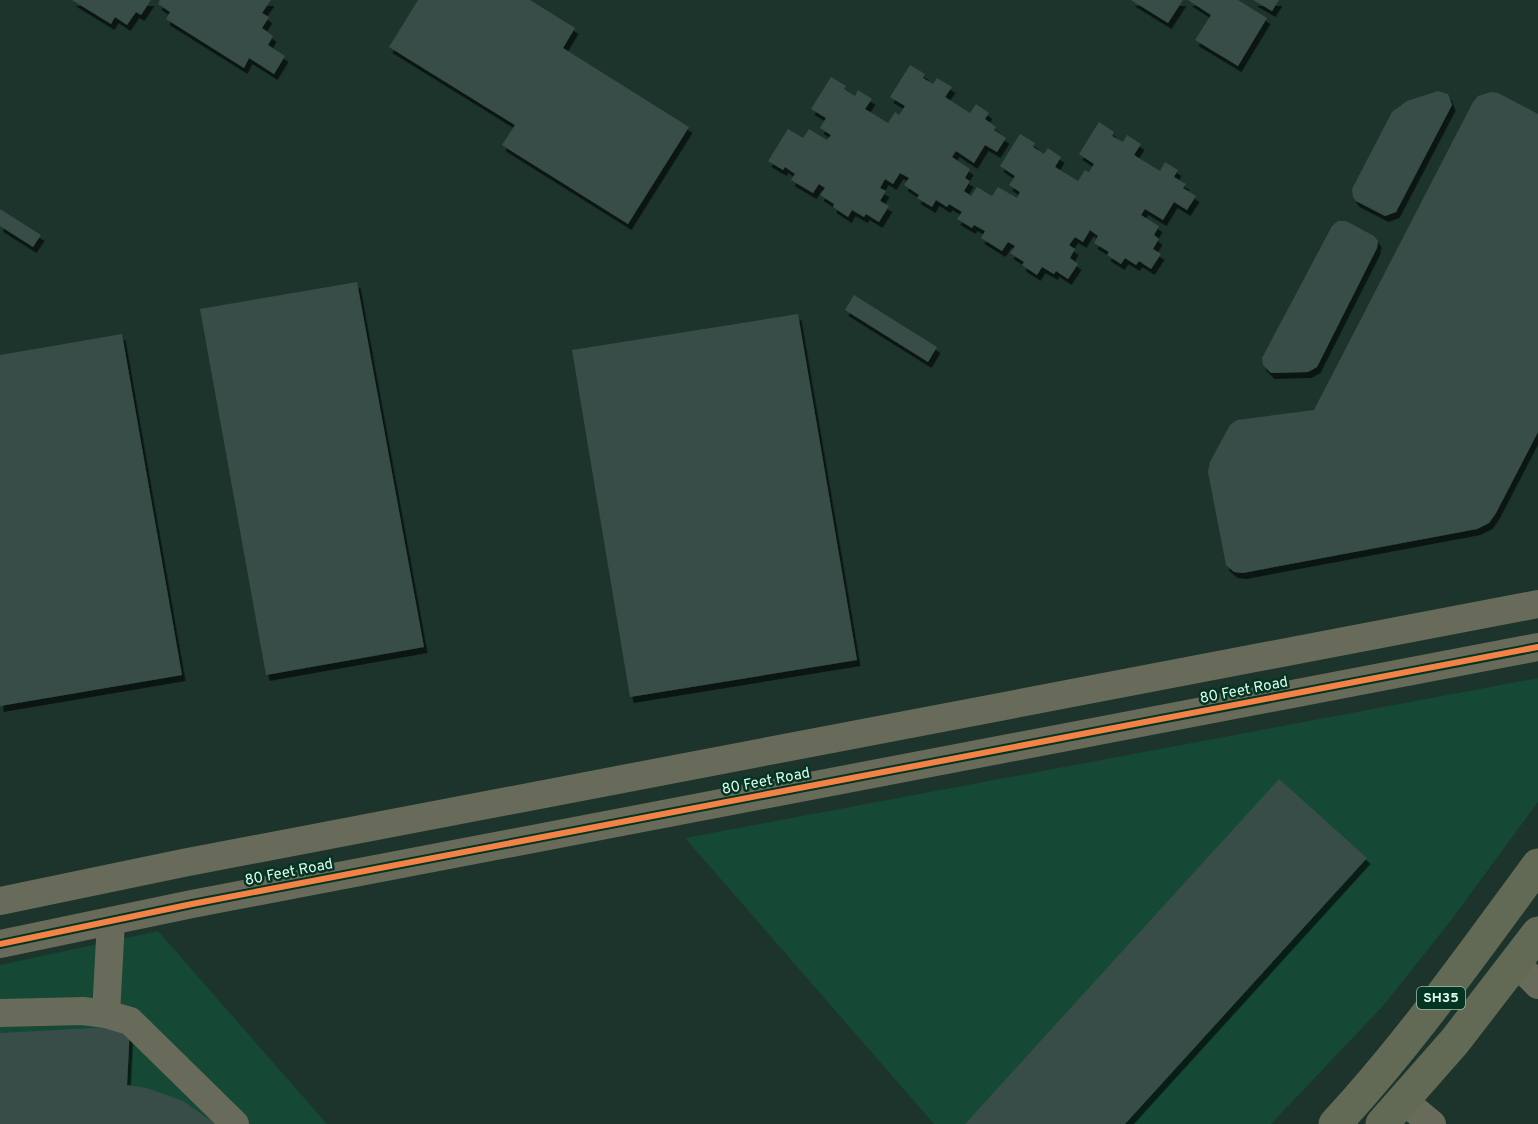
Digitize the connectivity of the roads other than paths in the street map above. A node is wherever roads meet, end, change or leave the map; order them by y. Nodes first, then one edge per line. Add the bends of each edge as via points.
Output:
1 (1538, 604) edge
2 (1538, 647) edge
3 (1537, 868) edge
4 (0, 901) edge
5 (111, 921) junction
6 (1538, 933) edge
7 (0, 944) edge
8 (1515, 962) junction
9 (1538, 985) edge
10 (0, 1013) edge
11 (106, 1014) junction
12 (1393, 1112) edge
13 (236, 1124) edge
14 (1335, 1124) edge
15 (1432, 1124) edge

1 - 4 street, 80 Feet Road via 183,862
2 - 5 street, 80 Feet Road
3 - 14 main road, SH35 via 1377,1079
5 - 7 street, 80 Feet Road
5 - 11 street
6 - 8 main road, SH35
8 - 9 street
8 - 12 main road, SH35 via 1455,1041
10 - 11 street
11 - 13 street via 130,1021
12 - 15 street

